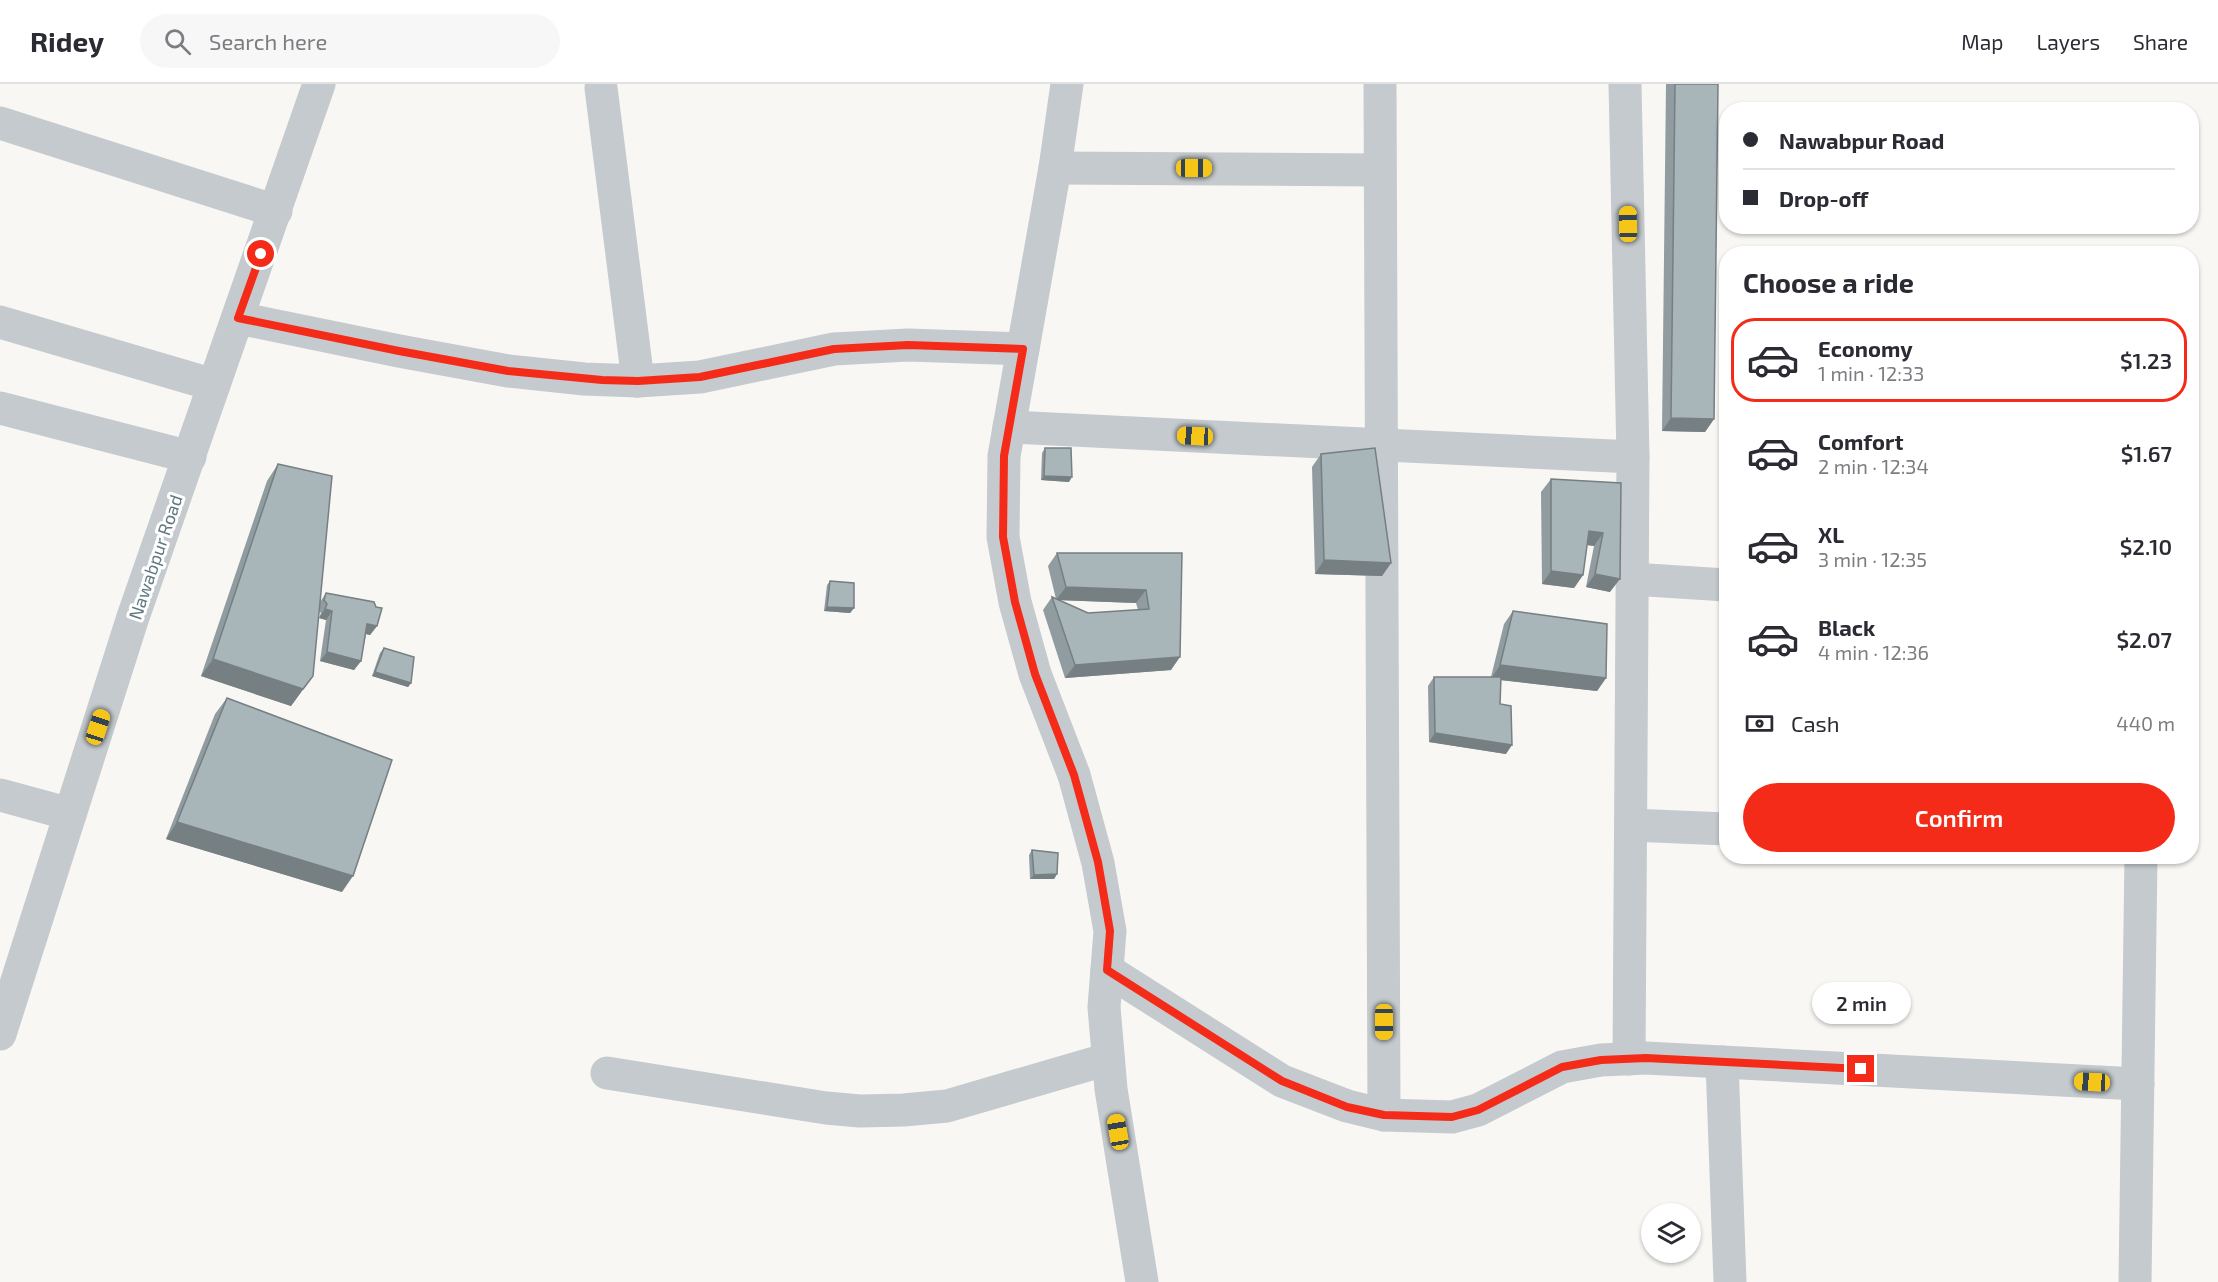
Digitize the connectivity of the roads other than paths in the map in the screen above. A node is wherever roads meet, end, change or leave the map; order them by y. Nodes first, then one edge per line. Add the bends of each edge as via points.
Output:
1 (319, 84) edge
2 (1067, 84) edge
3 (1380, 84) edge
4 (1625, 84) edge
5 (601, 88) dead end
6 (0, 123) edge
7 (1054, 168) junction
8 (1380, 170) junction
9 (276, 211) junction
10 (238, 318) junction
11 (0, 322) edge
12 (1023, 349) junction
13 (638, 381) junction
14 (214, 385) junction
15 (0, 408) edge
16 (1009, 427) junction
17 (1382, 445) junction
18 (190, 457) junction
19 (1633, 457) junction
20 (1632, 579) junction
21 (1719, 585) edge
22 (0, 795) edge
23 (70, 814) junction
24 (1631, 825) junction
25 (1719, 829) edge
26 (2141, 864) edge
27 (1107, 970) junction
28 (0, 1034) edge
29 (1108, 1059) junction
30 (1629, 1059) junction
31 (1722, 1062) junction
32 (607, 1073) dead end
33 (2138, 1084) junction
34 (1384, 1115) junction
35 (1142, 1282) edge
36 (1730, 1282) edge
37 (2135, 1282) edge

1 - 9 street, Nawabpur Road
2 - 7 street
3 - 8 street
4 - 19 street
5 - 13 street
6 - 9 street
7 - 8 street
7 - 12 street
8 - 17 street
9 - 10 street, Nawabpur Road
10 - 13 street via 508,371
10 - 14 street, Nawabpur Road
11 - 14 street
12 - 13 street via 908,345 834,349 700,377
12 - 16 street
14 - 18 street, Nawabpur Road
15 - 18 street
16 - 17 street
16 - 27 street via 1004,456 1003,537 1015,602 1035,674 1074,775 1098,862 1110,931
17 - 19 street
17 - 34 street
18 - 23 street, Nawabpur Road via 133,617
19 - 20 street
20 - 21 street
20 - 24 street
22 - 23 street
23 - 28 street, Nawabpur Road
24 - 25 street
24 - 30 street
26 - 33 street
27 - 29 street via 1104,1006
27 - 34 street via 1282,1081 1347,1107
29 - 32 street via 947,1106 904,1110 826,1108
29 - 35 street
30 - 31 street
30 - 34 street via 1562,1067 1478,1110 1452,1117
31 - 33 street
31 - 36 street
33 - 37 street

